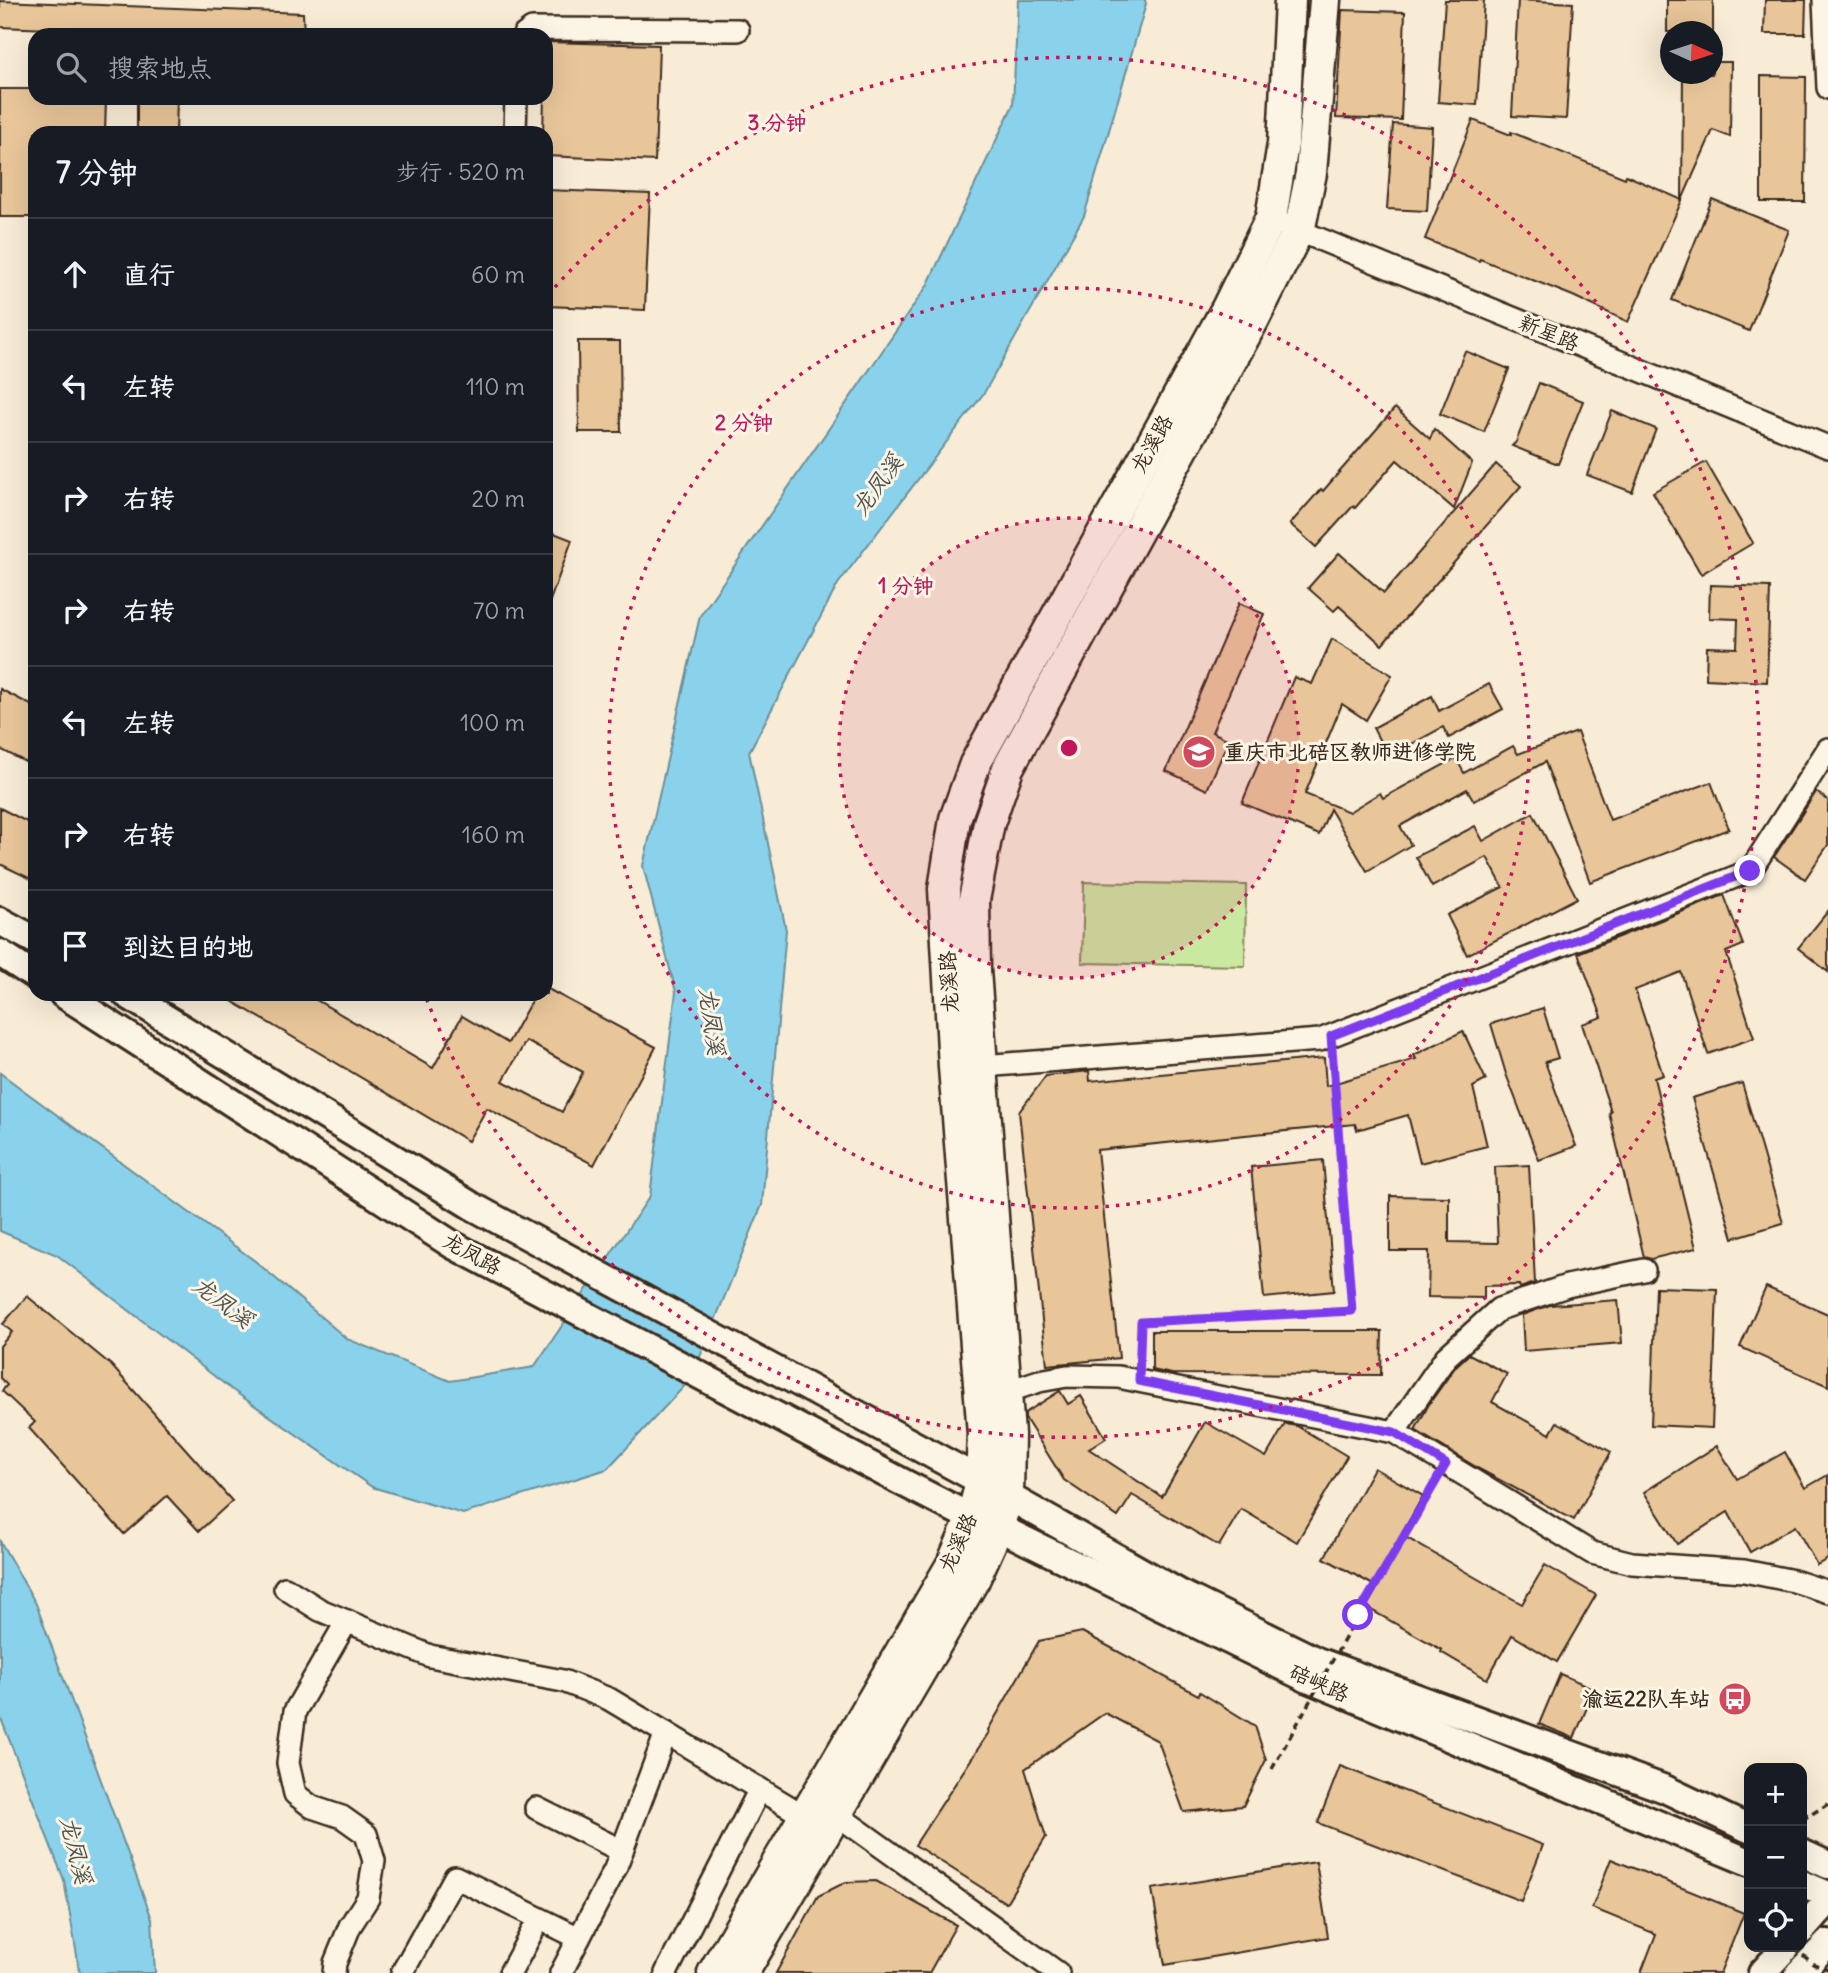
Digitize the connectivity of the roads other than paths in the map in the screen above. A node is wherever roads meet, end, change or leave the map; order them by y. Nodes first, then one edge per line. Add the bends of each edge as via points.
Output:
1 (1290, 0) edge
2 (1325, 0) edge
3 (1824, 0) edge
4 (553, 29) edge
5 (738, 30) dead end
6 (1828, 88) edge
7 (516, 105) edge
8 (515, 126) edge
9 (1271, 218) junction
10 (1298, 230) junction
11 (1828, 447) edge
12 (1828, 749) edge
13 (0, 921) edge
14 (28, 936) edge
15 (0, 953) edge
16 (28, 971) edge
17 (74, 1001) edge
18 (137, 1001) edge
19 (982, 1066) junction
20 (1644, 1270) dead end
21 (1006, 1392) junction
22 (1394, 1432) junction
23 (918, 1446) joint
24 (900, 1481) joint
25 (981, 1481) junction
26 (1007, 1496) junction
27 (985, 1522) junction
28 (285, 1588) dead end
29 (1828, 1592) edge
30 (347, 1621) junction
31 (666, 1733) junction
32 (760, 1789) junction
33 (536, 1808) dead end
34 (823, 1820) junction
35 (1744, 1827) edge
36 (622, 1851) junction
37 (1807, 1855) edge
38 (1744, 1860) edge
39 (1828, 1865) edge
40 (1807, 1886) edge
41 (1828, 1895) edge
42 (1828, 1901) edge
43 (539, 1919) junction
44 (1807, 1924) edge
45 (579, 1938) junction
46 (1828, 1943) edge
47 (1781, 1952) edge
48 (334, 1973) edge
49 (402, 1973) edge
50 (510, 1973) edge
51 (561, 1973) edge
52 (666, 1973) edge
53 (713, 1973) edge
54 (743, 1973) edge
55 (1058, 1973) edge
56 (1762, 1973) edge
57 (1799, 1973) edge

1 - 9 highway, 龙溪路 via 1283,144
2 - 10 highway, 龙溪路 via 1311,173
3 - 6 street
4 - 5 street
7 - 8 street
9 - 10 street, 新星路
9 - 25 highway, 龙溪路 via 1227,308 975,764 955,819 944,889 983,1434
10 - 11 street, 新星路
10 - 19 highway, 龙溪路 via 1008,768 989,823 974,900
12 - 19 street via 1750,871 1331,1036
13 - 14 main road
15 - 16 main road
17 - 24 main road, 龙凤路 via 453,1245
18 - 23 main road, 龙凤路 via 472,1206
19 - 21 highway, 龙溪路
20 - 22 street via 1567,1286 1499,1309 1446,1357
21 - 22 street via 1067,1376 1118,1377
21 - 26 highway, 龙溪路
22 - 29 street via 1592,1553 1632,1563 1744,1571
23 - 25 main road, 碚峡路
24 - 27 main road, 碚峡路
25 - 26 main road, 碚峡路
25 - 27 highway, 龙溪路
26 - 27 highway, 龙溪路
26 - 35 main road, 碚峡路 via 1181,1594 1317,1661 1665,1789
27 - 34 highway, 龙溪路 via 974,1580
27 - 38 main road, 碚峡路 via 1308,1679
28 - 30 street
30 - 31 street via 430,1656 563,1681 610,1699
30 - 48 street via 295,1711 288,1763 295,1794 366,1834 374,1861 368,1898 350,1926
31 - 32 street
31 - 36 street
32 - 34 street
32 - 52 street
33 - 36 street
34 - 53 highway, 龙溪路
34 - 54 highway, 龙溪路
34 - 55 street
36 - 45 street
37 - 39 main road
40 - 41 main road
42 - 44 main road
43 - 45 street
43 - 49 street via 455,1877
43 - 50 street
45 - 51 street
46 - 57 main road
47 - 56 main road

